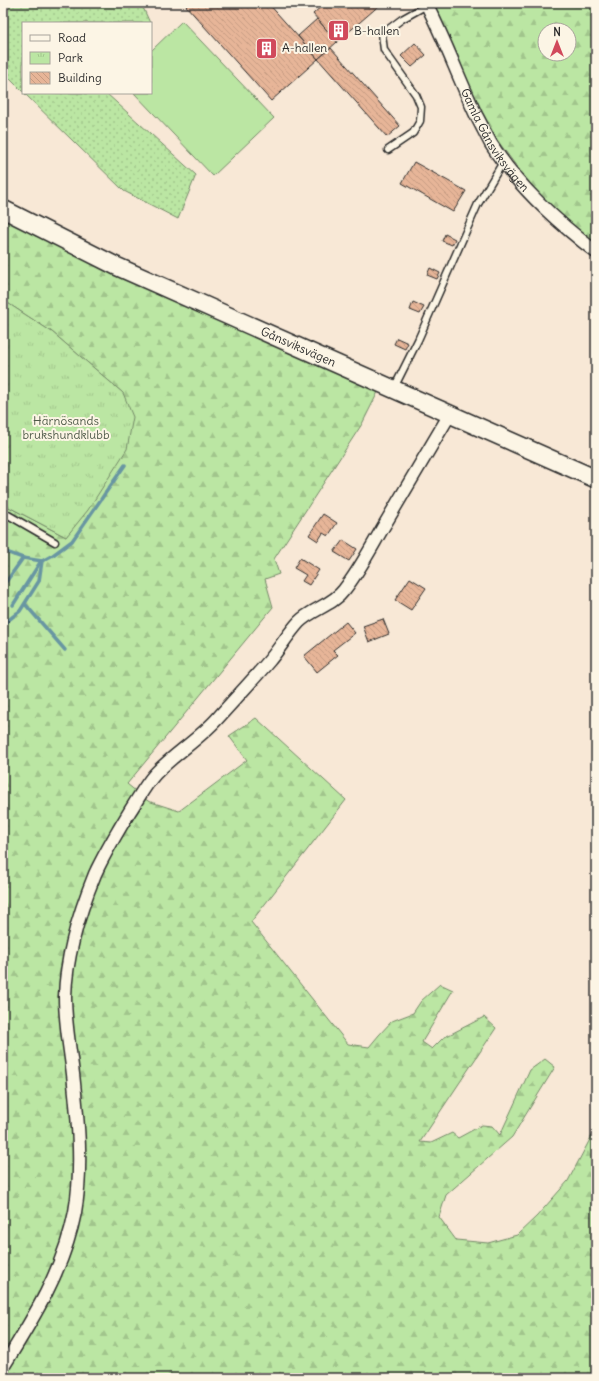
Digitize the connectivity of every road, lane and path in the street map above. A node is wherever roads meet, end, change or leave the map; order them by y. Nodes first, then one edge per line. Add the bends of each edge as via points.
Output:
1 (427, 4) edge
2 (388, 150) dead end
3 (503, 162) junction
4 (3, 209) edge
5 (596, 252) edge
6 (393, 389) junction
7 (450, 414) junction
8 (596, 479) edge
9 (3, 512) edge
10 (55, 542) dead end
11 (3, 1367) edge

1 - 2 lane via 382,34 384,50 416,95 421,107 420,121 414,133
1 - 3 street, Gamla Gånsviksvägen via 472,106 490,143
3 - 5 street, Gamla Gånsviksvägen via 528,191
3 - 6 lane via 478,204 418,340
4 - 6 main road, Gånsviksvägen via 116,266
6 - 7 main road, Gånsviksvägen
7 - 8 main road, Gånsviksvägen
7 - 11 street via 344,590 336,599 298,623 270,660 214,723 155,774 144,788 100,864 77,927 66,980 66,1021 79,1139 75,1211 64,1253 52,1282
9 - 10 lane

